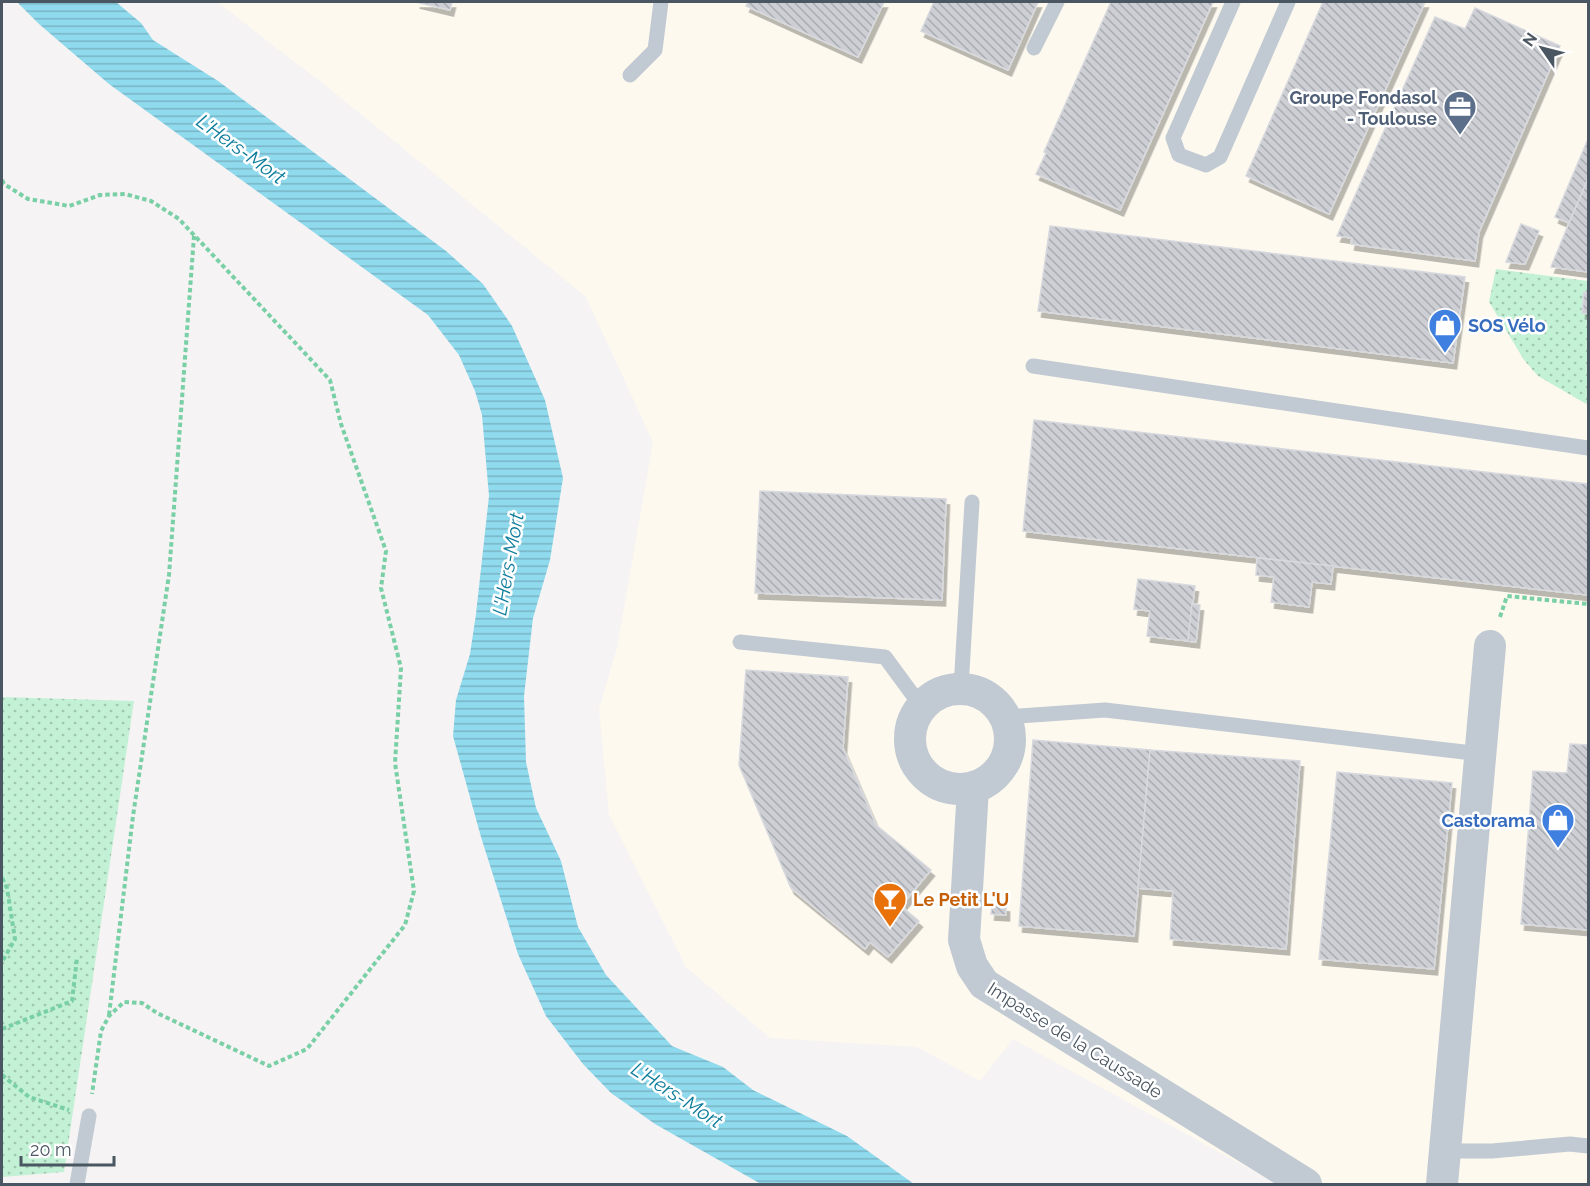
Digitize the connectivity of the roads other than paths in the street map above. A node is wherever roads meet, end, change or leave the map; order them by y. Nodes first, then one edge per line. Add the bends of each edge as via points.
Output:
1 (661, 2) edge
2 (1057, 2) edge
3 (1233, 2) edge
4 (1288, 2) edge
5 (1034, 48) dead end
6 (630, 75) dead end
7 (1033, 366) dead end
8 (1588, 448) edge
9 (972, 502) dead end
10 (740, 642) dead end
11 (1490, 646) road end
12 (961, 688) junction
13 (921, 706) junction
14 (1006, 717) junction
15 (1481, 753) junction
16 (973, 788) junction
17 (89, 1116) road end
18 (1588, 1146) edge
19 (1446, 1151) junction
20 (76, 1185) edge
21 (1306, 1185) edge
22 (1442, 1185) edge

1 - 6 lane via 655,50
2 - 5 lane
3 - 4 lane via 1173,138 1179,155 1206,165 1221,157
7 - 8 lane
9 - 12 lane
10 - 13 lane via 885,657
11 - 15 street
12 - 13 street via 937,693
12 - 14 street via 980,692 996,702
13 - 16 street via 909,734 915,762 929,780 951,789
14 - 15 lane via 1105,710
14 - 16 street via 1011,735 1008,757 990,781
15 - 19 street
16 - 21 street, Impasse de la Caussade via 964,940 972,966 984,984
17 - 20 lane
18 - 19 lane
19 - 22 street

